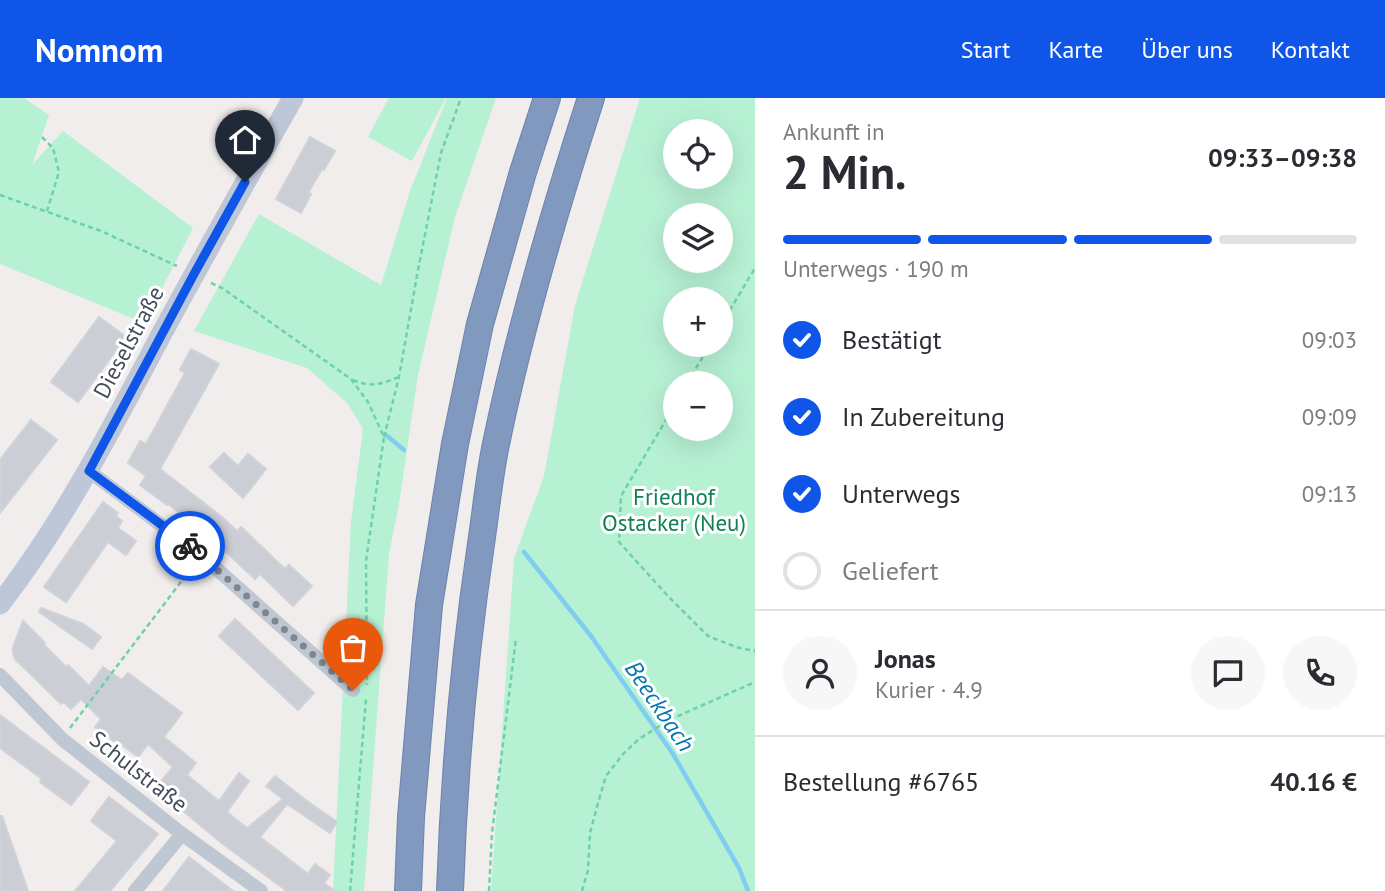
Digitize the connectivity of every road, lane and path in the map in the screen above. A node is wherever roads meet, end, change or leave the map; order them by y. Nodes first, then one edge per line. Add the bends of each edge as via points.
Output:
1 (293, 98) edge
2 (461, 98) edge
3 (547, 98) edge
4 (591, 98) edge
5 (42, 137) dead end
6 (0, 195) edge
7 (47, 211) junction
8 (755, 268) edge
9 (194, 274) junction
10 (733, 306) edge
11 (399, 377) junction
12 (351, 379) junction
13 (663, 425) edge
14 (384, 437) junction
15 (89, 471) junction
16 (201, 555) junction
17 (0, 604) edge
18 (516, 638) dead end
19 (755, 651) edge
20 (0, 675) edge
21 (755, 682) edge
22 (353, 690) dead end
23 (62, 739) junction
24 (182, 834) junction
25 (135, 891) edge
26 (261, 891) edge
27 (350, 891) edge
28 (408, 891) edge
29 (450, 891) edge
30 (489, 891) edge
31 (582, 891) edge

1 - 9 street, Dieselstraße
2 - 11 path via 441,153
3 - 28 highway via 480,324 455,444 429,605
4 - 29 highway via 517,347 495,448 471,611
5 - 7 path via 53,148 59,172
6 - 7 path
7 - 9 path
8 - 10 path
9 - 12 path via 222,288
9 - 15 street, Dieselstraße
11 - 12 path via 366,386
11 - 14 path
12 - 14 path
13 - 19 path via 621,496 619,542 708,636
14 - 27 path via 366,561 367,688
15 - 16 street
15 - 17 street, Dieselstraße
16 - 22 street
16 - 23 path
18 - 30 path
20 - 23 street, Schulstraße
21 - 31 path via 668,720 624,753 606,776 590,833
23 - 24 street, Schulstraße
24 - 25 street
24 - 26 street, Schulstraße

